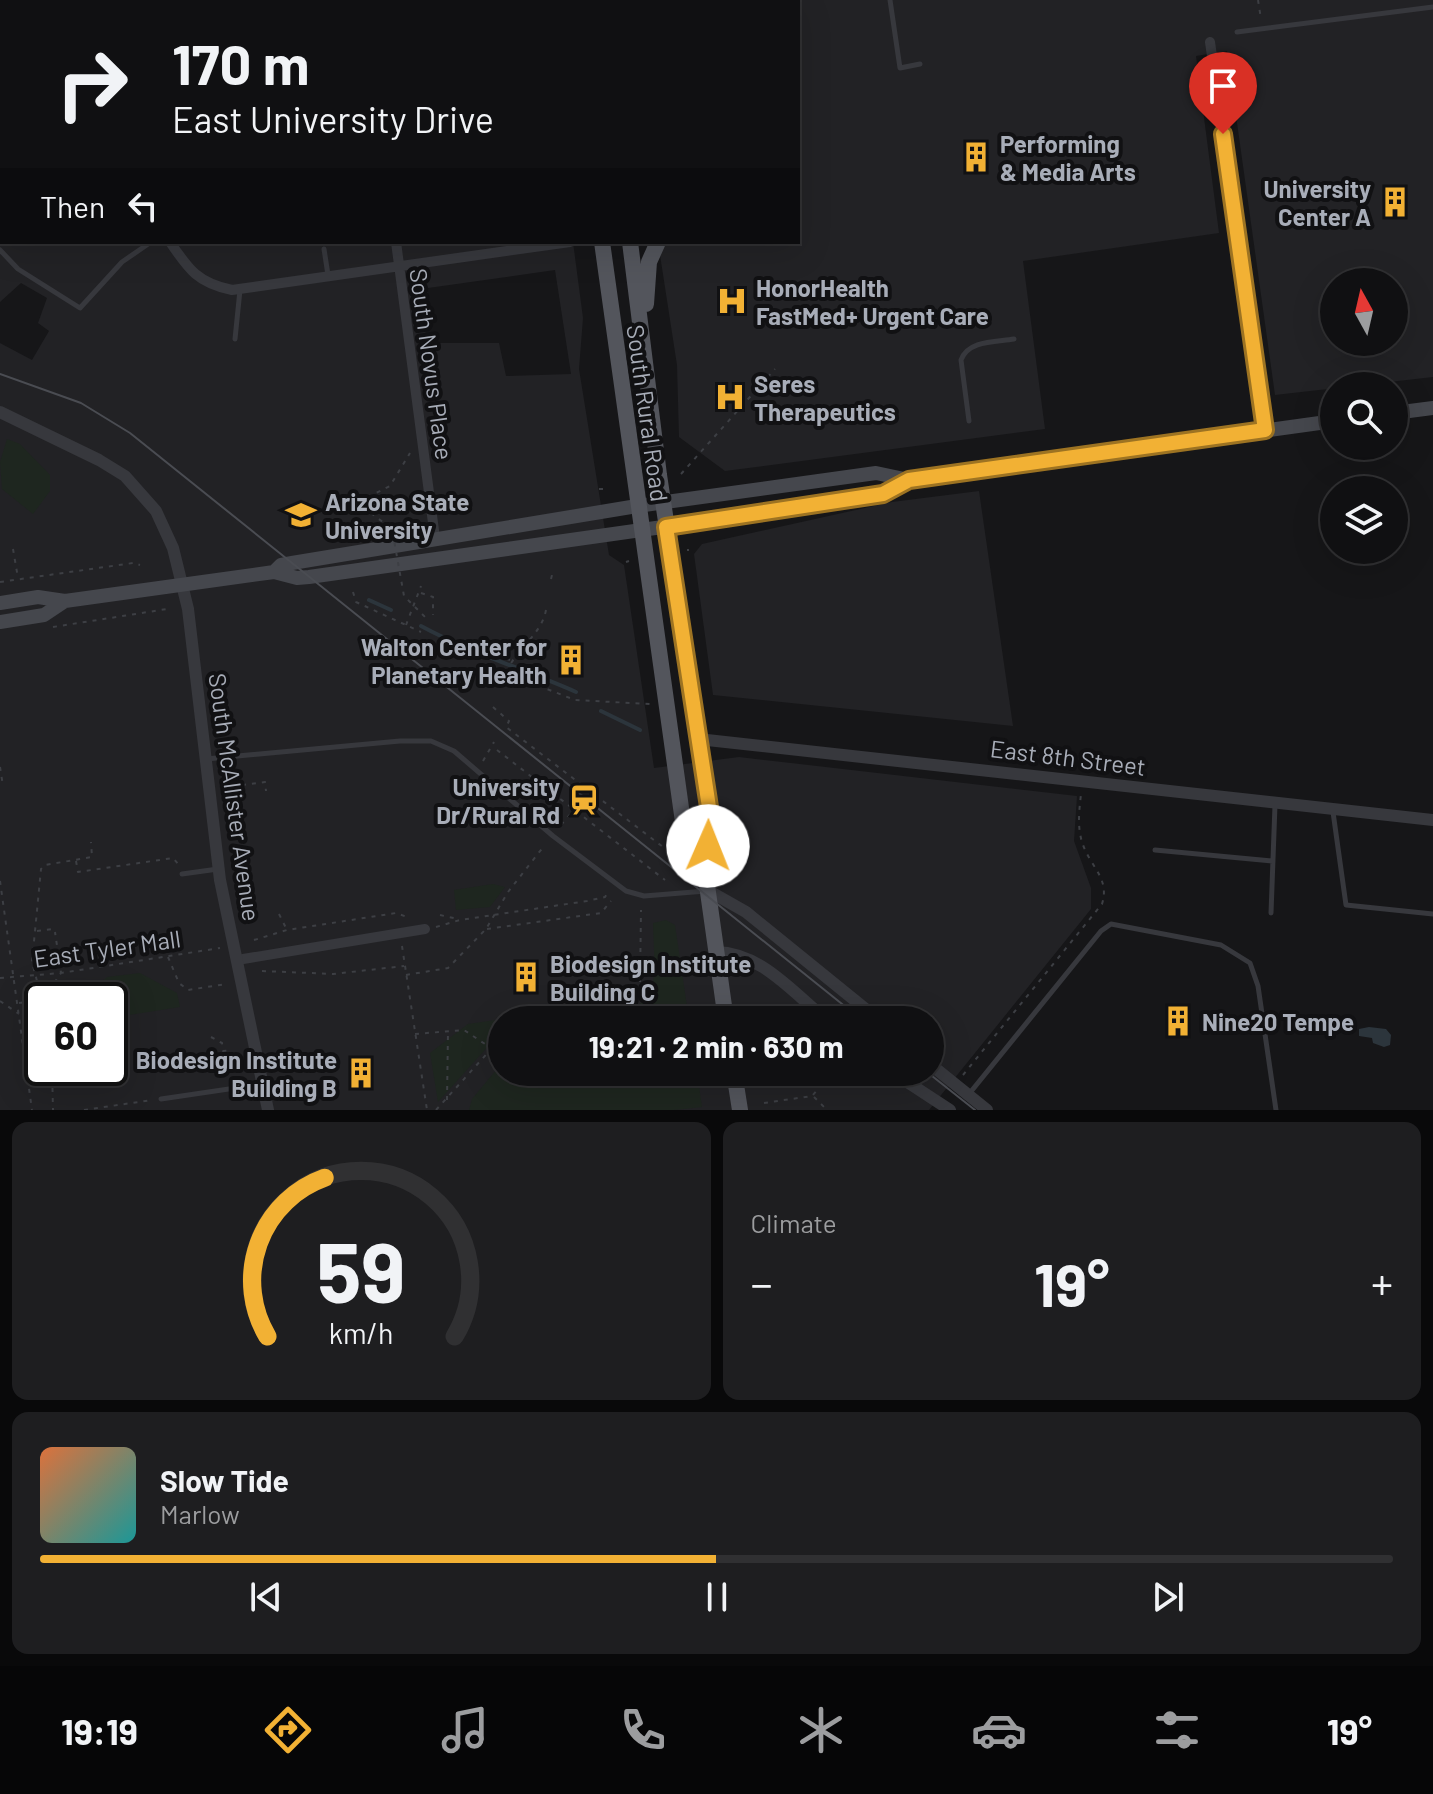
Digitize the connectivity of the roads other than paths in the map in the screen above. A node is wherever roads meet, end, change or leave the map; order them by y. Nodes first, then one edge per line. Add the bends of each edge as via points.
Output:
1 (890, 0) edge
2 (1433, 7) edge
3 (1237, 32) dead end
4 (1210, 42) dead end
5 (920, 64) dead end
6 (148, 244) edge
7 (171, 244) edge
8 (396, 244) edge
9 (556, 244) edge
10 (602, 244) edge
11 (630, 244) edge
12 (657, 244) edge
13 (324, 249) dead end
14 (0, 250) edge
15 (399, 266) junction
16 (328, 276) junction
17 (240, 289) junction
18 (235, 339) dead end
19 (1014, 339) dead end
20 (643, 341) junction
21 (1433, 408) edge
22 (1408, 411) edge
23 (0, 412) edge
24 (969, 421) dead end
25 (1320, 423) edge
26 (1265, 430) junction
27 (909, 480) junction
28 (663, 503) junction
29 (637, 506) junction
30 (666, 527) junction
31 (640, 530) junction
32 (435, 538) junction
33 (274, 572) junction
34 (183, 584) junction
35 (65, 601) junction
36 (0, 603) edge
37 (0, 622) edge
38 (698, 739) junction
39 (205, 759) junction
40 (1275, 804) junction
41 (1333, 811) junction
42 (711, 820) junction
43 (1433, 820) edge
44 (683, 822) junction
45 (1155, 850) dead end
46 (1273, 861) junction
47 (219, 868) junction
48 (705, 871) junction
49 (182, 874) road end
50 (709, 891) junction
51 (1271, 913) dead end
52 (1433, 914) edge
53 (425, 929) road end
54 (716, 952) junction
55 (237, 960) junction
56 (724, 1006) edge
57 (810, 1006) edge
58 (862, 1006) edge
59 (944, 1075) edge
60 (264, 1084) junction
61 (736, 1086) edge
62 (913, 1086) edge
63 (968, 1095) junction
64 (161, 1099) road end
65 (268, 1110) edge
66 (740, 1110) edge
67 (950, 1110) edge
68 (987, 1110) edge
69 (1276, 1110) edge

1 - 5 lane via 900,68
2 - 3 lane
4 - 26 street
6 - 14 lane via 122,262 80,308 18,269
7 - 17 street via 207,285
8 - 15 street, South Novus Place
9 - 15 street
10 - 29 main road, South Rural Road
11 - 20 main road, South Rural Road
12 - 20 main road via 649,262
13 - 16 lane
15 - 16 street
15 - 32 street, South Novus Place
16 - 17 street
17 - 18 lane
19 - 24 lane via 963,352
20 - 28 main road, South Rural Road
21 - 22 main road
23 - 34 street, South McAllister Avenue via 99,460 132,483 161,520
25 - 26 main road
26 - 27 main road
27 - 28 main road via 876,473
27 - 30 main road via 883,494
28 - 29 main road
28 - 30 main road, South Rural Road
29 - 31 main road, South Rural Road
29 - 32 main road
30 - 31 main road
30 - 38 main road, South Rural Road
31 - 33 main road via 297,578
31 - 44 main road, South Rural Road
32 - 33 main road via 281,565
33 - 34 main road
34 - 35 main road
34 - 39 street, South McAllister Avenue
35 - 36 main road via 38,597
35 - 37 main road via 44,615
38 - 40 street, East 8th Street
38 - 42 main road, South Rural Road
39 - 47 street, South McAllister Avenue
39 - 50 lane via 400,741 443,745 614,885 644,896
40 - 41 street, East 8th Street
40 - 46 lane
41 - 43 street, East 8th Street
41 - 52 lane via 1346,905
42 - 44 lane
42 - 48 main road, South Rural Road
44 - 48 main road, South Rural Road
45 - 46 lane
46 - 51 lane
47 - 49 lane
47 - 55 street, South McAllister Avenue
48 - 50 main road, South Rural Road
50 - 54 main road, South Rural Road
50 - 58 street via 746,912
53 - 55 street
54 - 56 main road, South Rural Road
54 - 57 street via 756,961
55 - 60 street, South McAllister Avenue
59 - 63 street
60 - 64 lane
60 - 65 street, South McAllister Avenue
61 - 66 main road
62 - 67 street
63 - 68 street
63 - 69 lane via 1111,924 1221,945 1250,963

